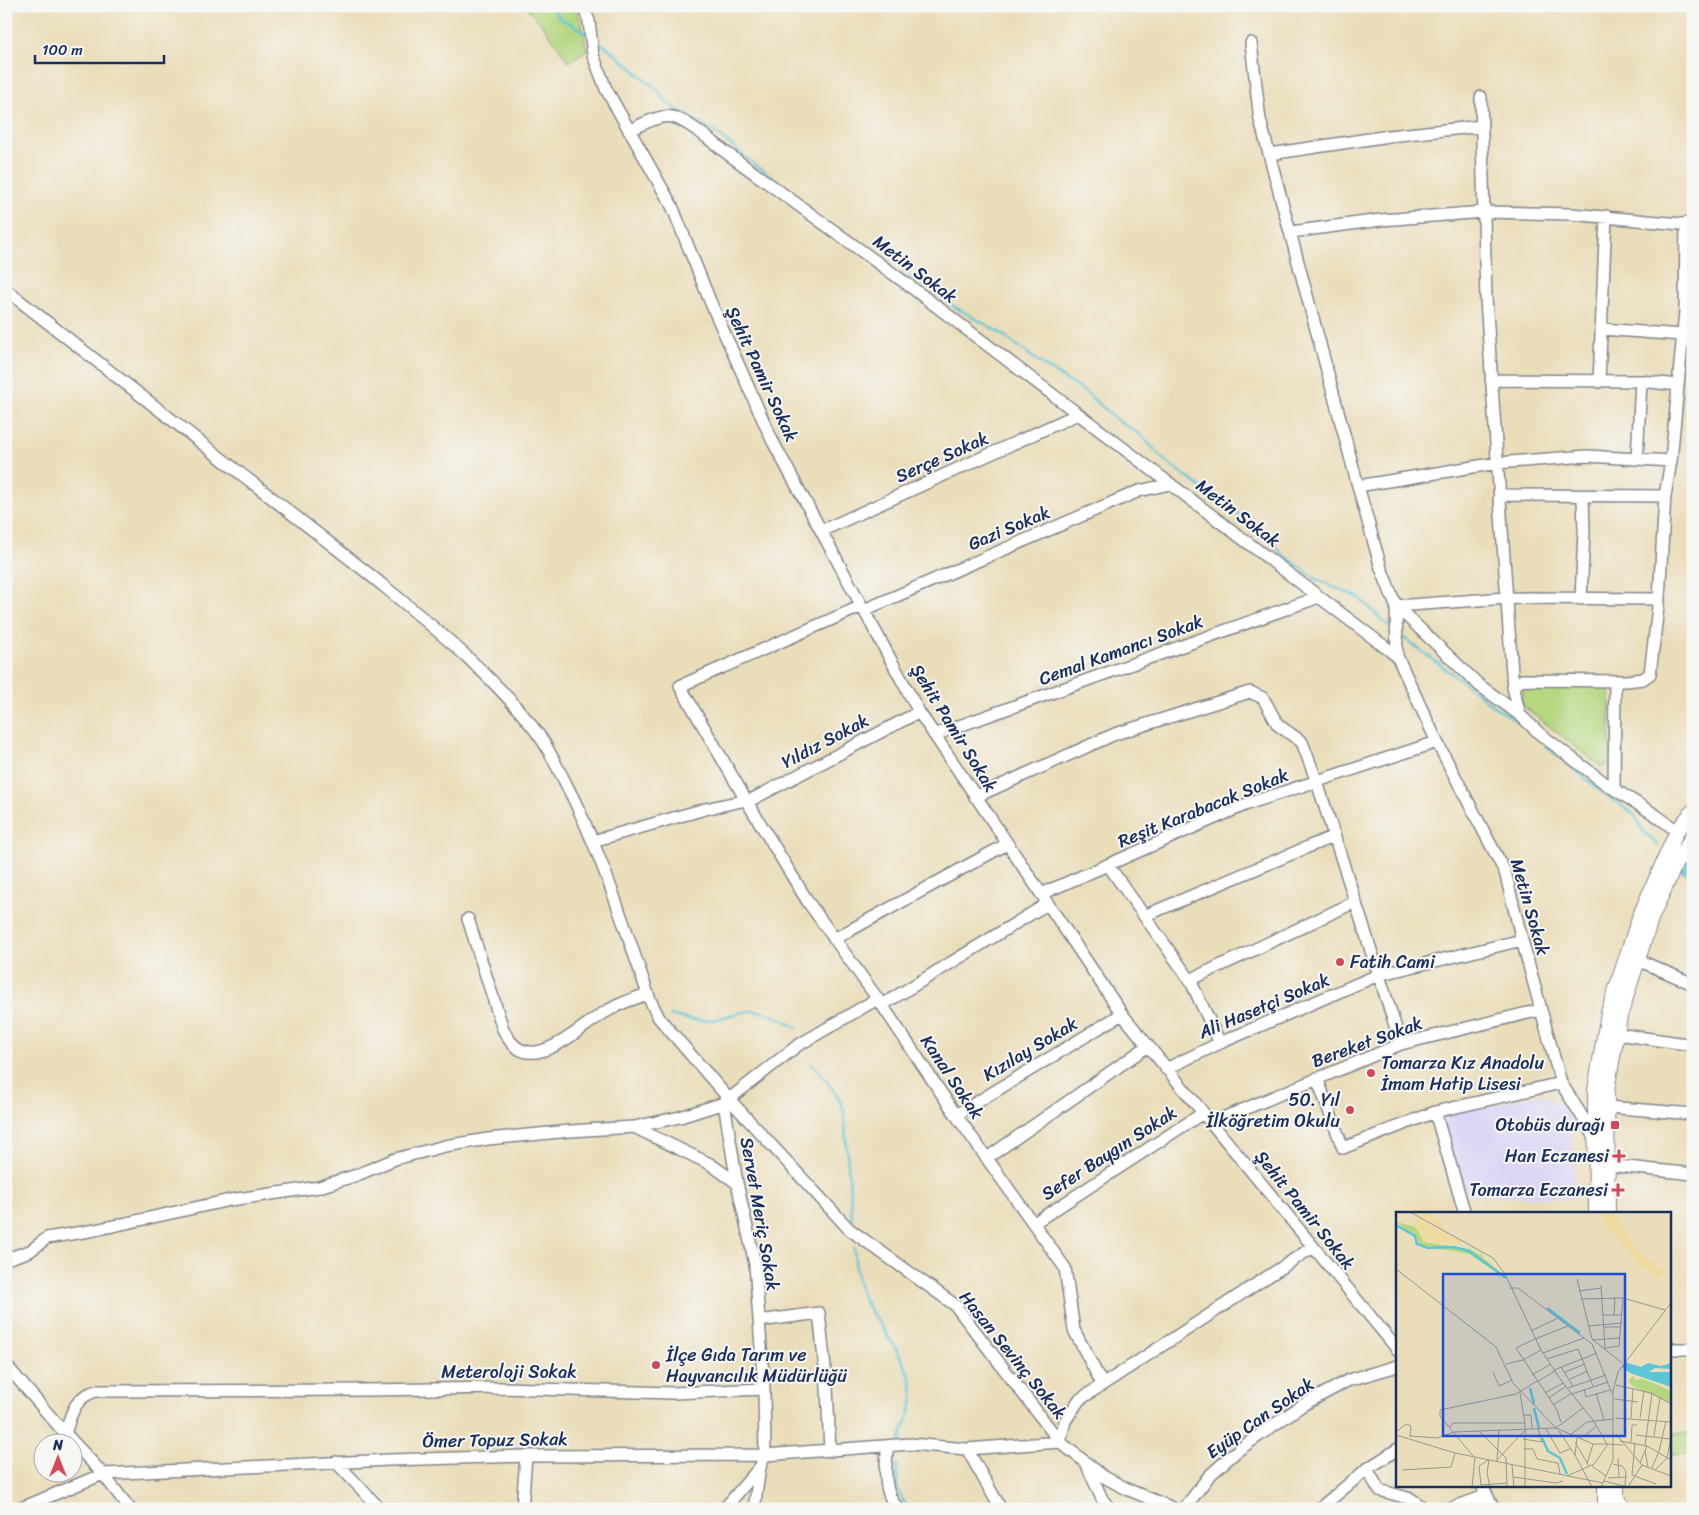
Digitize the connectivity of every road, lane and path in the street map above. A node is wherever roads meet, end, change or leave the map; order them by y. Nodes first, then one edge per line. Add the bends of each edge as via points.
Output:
1 (583, 6) edge
2 (1250, 43) dead end
3 (1481, 98) dead end
4 (1482, 126) junction
5 (629, 131) junction
6 (1270, 154) junction
7 (1484, 212) junction
8 (1606, 216) junction
9 (1689, 224) edge
10 (1291, 232) junction
11 (6, 290) edge
12 (1601, 329) junction
13 (1682, 335) junction
14 (1491, 380) junction
15 (1641, 381) junction
16 (1599, 382) junction
17 (1678, 385) junction
18 (1078, 414) junction
19 (1637, 459) junction
20 (1670, 461) junction
21 (1497, 463) junction
22 (1170, 484) junction
23 (1358, 486) junction
24 (1583, 496) junction
25 (1665, 496) junction
26 (1499, 499) junction
27 (821, 531) junction
28 (1319, 597) junction
29 (1506, 598) junction
30 (1581, 599) junction
31 (1659, 599) junction
32 (1396, 606) junction
33 (863, 608) junction
34 (1397, 656) junction
35 (1615, 681) junction
36 (680, 686) joint
37 (1513, 687) junction
38 (919, 712) junction
39 (1520, 715) junction
40 (934, 735) junction
41 (1437, 742) junction
42 (1317, 782) junction
43 (1614, 789) junction
44 (975, 797) junction
45 (747, 801) junction
46 (1693, 811) edge
47 (1677, 831) junction
48 (1334, 836) junction
49 (1693, 836) edge
50 (593, 842) junction
51 (1007, 844) junction
52 (1108, 865) junction
53 (1044, 899) junction
54 (1355, 902) junction
55 (1144, 916) junction
56 (468, 919) dead end
57 (834, 939) junction
58 (1522, 940) junction
59 (1638, 960) junction
60 (1378, 975) junction
61 (1190, 980) junction
62 (1693, 984) edge
63 (649, 997) junction
64 (879, 1002) junction
65 (1540, 1010) junction
66 (1122, 1014) junction
67 (1617, 1034) junction
68 (1220, 1043) junction
69 (1401, 1044) junction
70 (1693, 1045) edge
71 (1148, 1046) junction
72 (1166, 1069) junction
73 (1317, 1078) junction
74 (1561, 1084) junction
75 (727, 1101) junction
76 (1607, 1107) junction
77 (1435, 1112) junction
78 (1203, 1113) junction
79 (1693, 1114) edge
80 (956, 1115) junction
81 (1211, 1123) junction
82 (634, 1127) junction
83 (1595, 1137) junction
84 (987, 1158) junction
85 (1608, 1164) junction
86 (1693, 1174) edge
87 (737, 1183) junction
88 (1464, 1212) edge
89 (1596, 1212) edge
90 (1608, 1212) edge
91 (1034, 1223) junction
92 (1313, 1247) junction
93 (6, 1259) edge
94 (759, 1321) junction
95 (1396, 1348) edge
96 (1672, 1349) edge
97 (1693, 1349) edge
98 (6, 1365) edge
99 (1396, 1367) edge
100 (1102, 1384) junction
101 (764, 1389) junction
102 (63, 1432) edge
103 (66, 1432) edge
104 (1060, 1442) junction
105 (888, 1446) junction
106 (967, 1449) junction
107 (1396, 1450) edge
108 (830, 1451) junction
109 (82, 1452) edge
110 (765, 1455) junction
111 (526, 1456) junction
112 (336, 1462) junction
113 (1086, 1462) junction
114 (760, 1467) junction
115 (1367, 1469) junction
116 (103, 1474) junction
117 (1605, 1488) edge
118 (1484, 1491) edge
119 (1617, 1497) edge
120 (1170, 1508) edge
121 (19, 1509) edge
122 (130, 1509) edge
123 (380, 1509) edge
124 (522, 1509) edge
125 (724, 1509) edge
126 (754, 1509) edge
127 (899, 1509) edge
128 (1002, 1509) edge
129 (1110, 1509) edge
130 (1184, 1509) edge
131 (1319, 1509) edge
132 (1425, 1509) edge
133 (1450, 1509) edge
134 (1494, 1509) edge
135 (1605, 1509) edge
136 (1626, 1509) edge

1 - 5 street, Şehit Pamir Sokak via 589,21 593,55 606,89
2 - 6 street via 1260,120
3 - 4 street
4 - 6 street
4 - 7 street
5 - 18 street, Metin Sokak via 649,120 672,117 699,132
5 - 27 street, Şehit Pamir Sokak via 672,206 748,390
6 - 10 street
7 - 8 street
7 - 10 street via 1381,220
7 - 14 street
8 - 9 street
8 - 12 street
9 - 13 street
10 - 23 street
11 - 50 street via 369,574 496,684 542,739 578,806
12 - 13 street
12 - 16 street
13 - 17 street
14 - 16 street
14 - 21 street
15 - 16 street
15 - 17 street
15 - 19 street
17 - 20 street
18 - 22 street, Metin Sokak
18 - 27 street, Serçe Sokak
19 - 20 street
19 - 21 street via 1587,456
20 - 25 street
21 - 23 street
21 - 26 street
22 - 28 street, Metin Sokak
22 - 33 street, Gazi Sokak via 1139,491
23 - 32 street via 1381,568
24 - 25 street
24 - 26 street via 1506,495
24 - 30 street
25 - 31 street
26 - 29 street
27 - 33 street, Şehit Pamir Sokak
28 - 34 street, Metin Sokak
28 - 40 street, Cemal Kamancı Sokak
29 - 30 street
29 - 32 street
29 - 37 street
30 - 31 street
31 - 35 street via 1650,674 1643,679
32 - 34 street
32 - 39 street via 1479,686
33 - 36 street, Gazi Sokak
33 - 38 street, Şehit Pamir Sokak
34 - 41 street, Metin Sokak
35 - 37 street via 1522,680
35 - 43 street
36 - 45 street, Kanal Sokak
37 - 39 street
38 - 40 street, Şehit Pamir Sokak
38 - 45 street, Yıldız Sokak
39 - 43 street
40 - 44 street, Şehit Pamir Sokak
41 - 42 street, Reşit Karabacak Sokak
41 - 58 street, Metin Sokak via 1505,872
42 - 44 street via 1302,742 1278,725 1263,698 1250,692 1116,734
42 - 48 street
42 - 52 street, Reşit Karabacak Sokak via 1248,804
43 - 47 street
44 - 51 street, Şehit Pamir Sokak
45 - 50 street, Yıldız Sokak via 705,809
45 - 57 street, Kanal Sokak
46 - 47 main road
47 - 83 main road via 1640,915 1608,1013 1595,1090
48 - 54 street
48 - 55 street
49 - 59 main road via 1669,878
50 - 63 street
51 - 53 street, Şehit Pamir Sokak
51 - 57 street
52 - 53 street, Reşit Karabacak Sokak
52 - 55 street
53 - 64 street, Reşit Karabacak Sokak
53 - 66 street, Şehit Pamir Sokak
54 - 60 street
54 - 61 street
55 - 61 street
56 - 63 street via 507,1037 521,1050 542,1052 608,1010
57 - 64 street, Kanal Sokak
58 - 60 street, Ali Hasetçi Sokak
58 - 65 street, Metin Sokak
59 - 62 street
59 - 67 main road
60 - 68 street, Ali Hasetçi Sokak
60 - 69 street
61 - 68 street
63 - 75 street via 659,1018
64 - 75 street, Reşit Karabacak Sokak via 798,1046
64 - 80 street, Kanal Sokak
65 - 69 street, Bereket Sokak
65 - 74 street, Metin Sokak
66 - 71 street, Şehit Pamir Sokak
66 - 80 street, Kızılay Sokak
67 - 70 street
67 - 76 main road
68 - 72 street, Ali Hasetçi Sokak
69 - 73 street, Bereket Sokak
71 - 72 street, Şehit Pamir Sokak
71 - 84 street
72 - 78 street, Şehit Pamir Sokak
73 - 77 street via 1342,1148
73 - 81 street, Bereket Sokak
74 - 77 street
74 - 83 street, Metin Sokak
75 - 82 street, Reşit Karabacak Sokak via 680,1117
75 - 87 street, Servet Meriç Sokak
75 - 104 street, Hasan Sevinç Sokak via 849,1229 955,1305
76 - 79 street
76 - 85 main road
77 - 88 street
78 - 81 street, Şehit Pamir Sokak
78 - 91 street, Sefer Baygın Sokak
80 - 84 street, Kanal Sokak
81 - 92 street, Şehit Pamir Sokak
82 - 87 street via 710,1164
82 - 93 street, Reşit Karabacak Sokak via 488,1139 444,1146 395,1159 319,1187 230,1200 47,1238 30,1251
83 - 89 main road
84 - 91 street, Kanal Sokak
85 - 86 street
85 - 90 main road
87 - 94 street, Servet Meriç Sokak via 755,1264
91 - 100 street, Kanal Sokak via 1065,1268 1074,1330
92 - 95 street, Şehit Pamir Sokak
92 - 100 street
94 - 101 street, Servet Meriç Sokak
94 - 108 street via 819,1313
96 - 97 street
98 - 102 street
99 - 130 street, Eyüp Can Sokak via 1349,1380 1302,1406 1209,1476
100 - 104 street via 1080,1400 1065,1421
101 - 103 street, Meteroloji Sokak via 673,1393 501,1388 96,1391 86,1394 76,1403
101 - 110 street, Servet Meriç Sokak
104 - 106 street, Ömer Topuz Sokak
104 - 113 street, Hasan Sevinç Sokak
105 - 106 street, Ömer Topuz Sokak via 910,1444
105 - 108 street, Ömer Topuz Sokak
105 - 127 street via 887,1485 892,1503
106 - 128 street
107 - 115 street
108 - 110 street, Ömer Topuz Sokak
109 - 116 street
110 - 111 street, Ömer Topuz Sokak
110 - 114 street, Servet Meriç Sokak
111 - 112 street, Ömer Topuz Sokak
111 - 124 street
112 - 116 street, Ömer Topuz Sokak
112 - 123 street
113 - 120 street, Hasan Sevinç Sokak via 1104,1477
113 - 129 street via 1102,1499
114 - 125 street
114 - 126 street, Servet Meriç Sokak
115 - 131 street
115 - 132 street via 1379,1490 1411,1499
116 - 121 street, Ömer Topuz Sokak
116 - 122 street
117 - 135 main road
118 - 133 street
118 - 134 street
119 - 136 street

